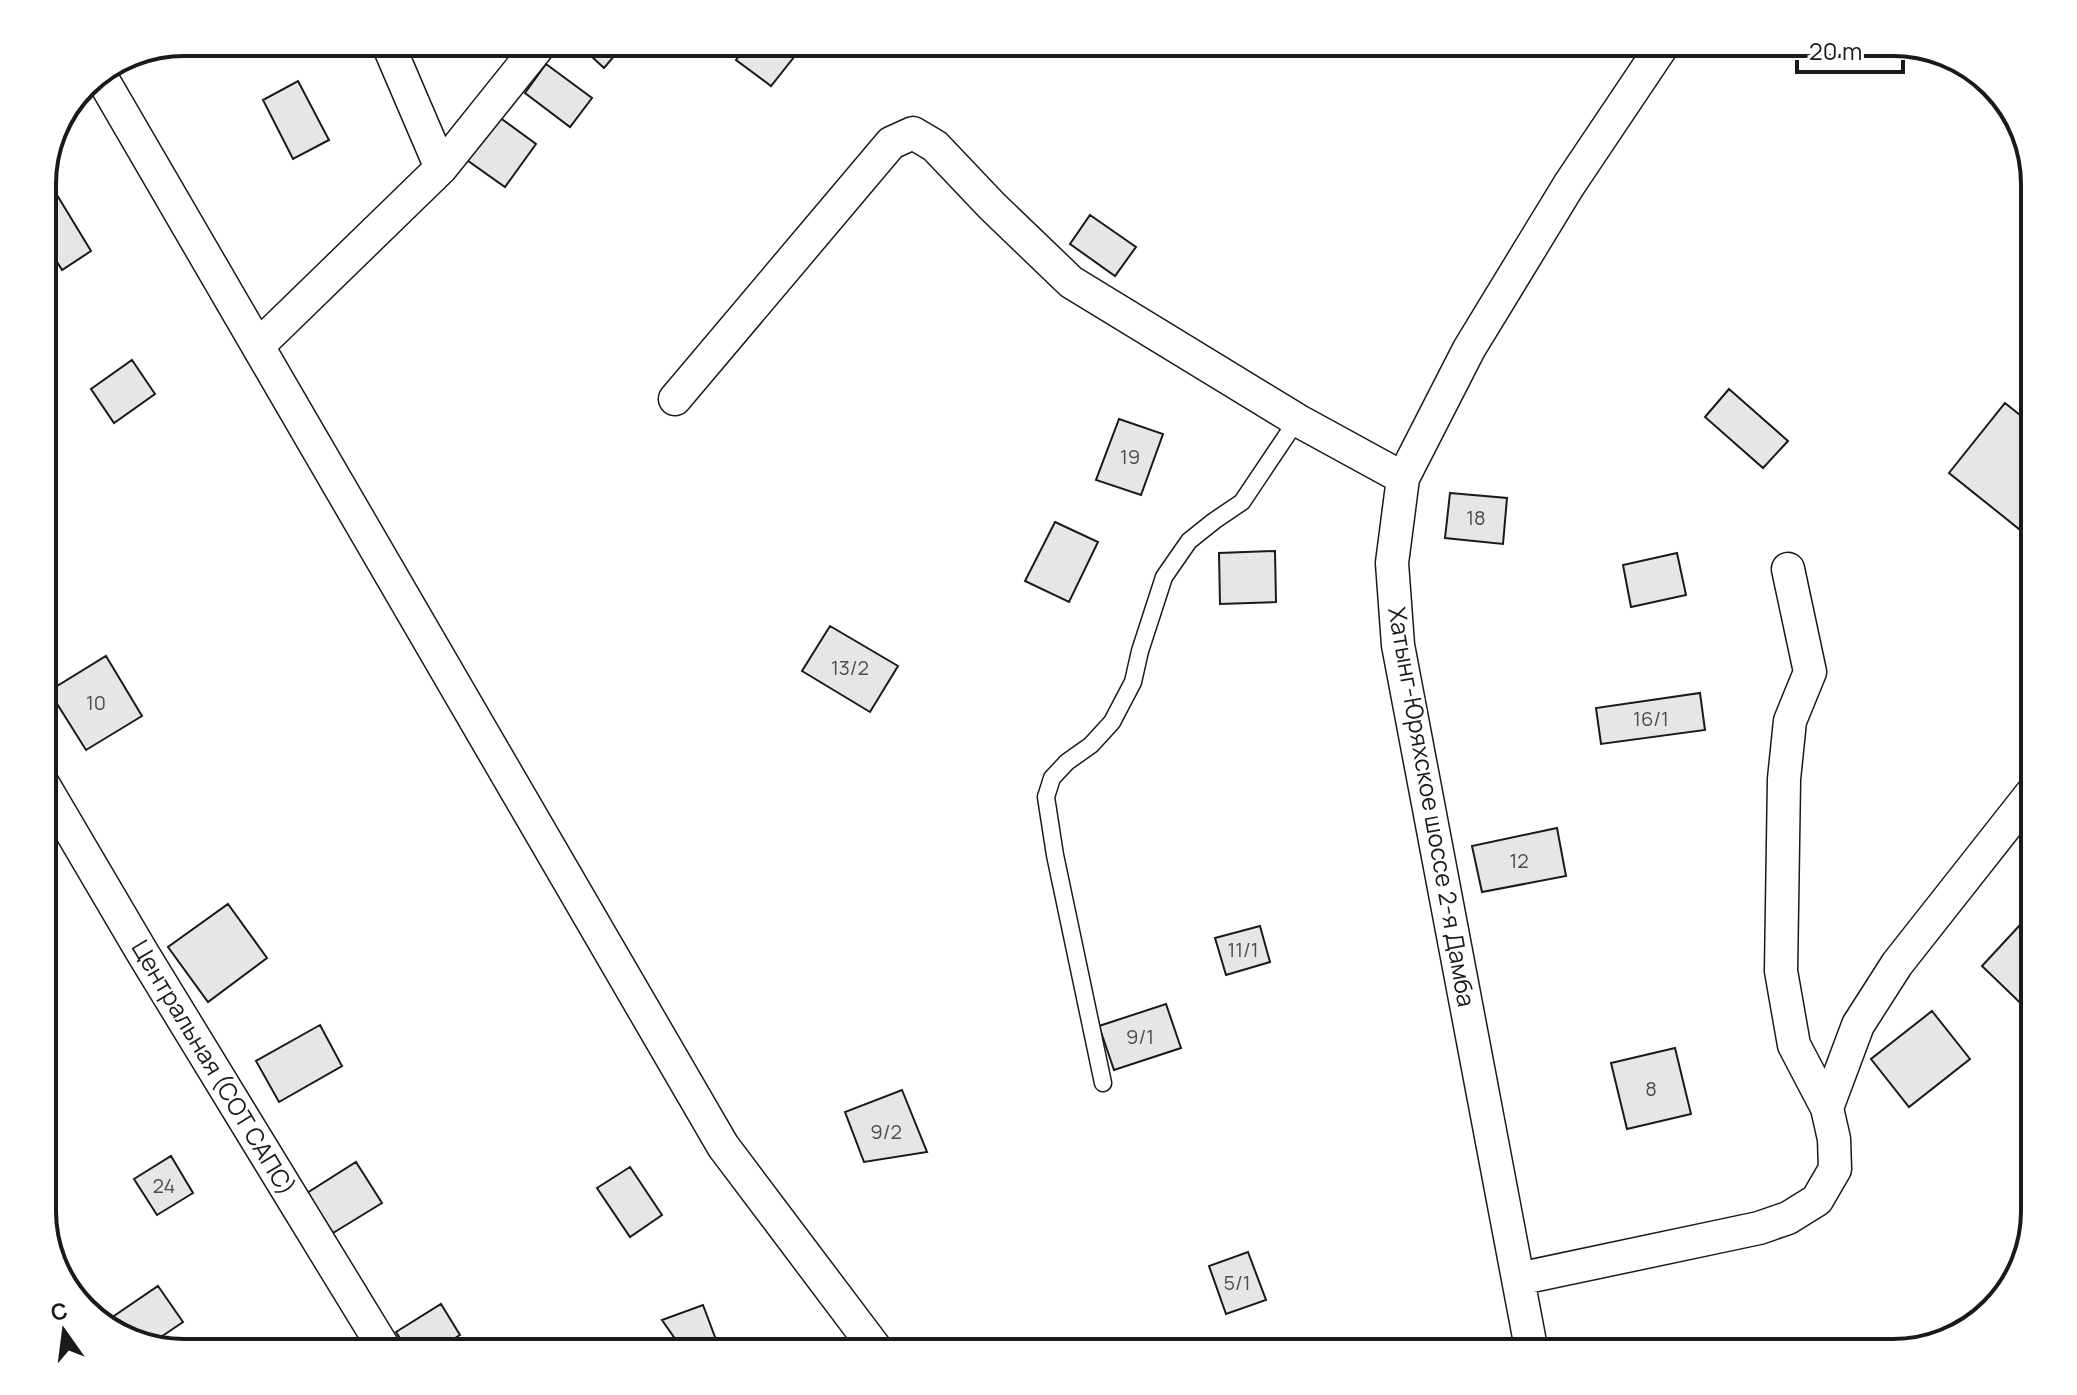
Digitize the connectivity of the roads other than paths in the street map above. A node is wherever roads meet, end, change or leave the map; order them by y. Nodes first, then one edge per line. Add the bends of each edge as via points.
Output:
1 (393, 56) edge
2 (531, 56) edge
3 (1656, 56) edge
4 (105, 84) edge
5 (441, 168) junction
6 (258, 346) junction
7 (675, 399) dead end
8 (1297, 420) junction
9 (1403, 478) junction
10 (1788, 569) dead end
11 (56, 806) edge
12 (2021, 807) edge
13 (1103, 1083) dead end
14 (1827, 1108) junction
15 (1518, 1279) junction
16 (378, 1339) edge
17 (868, 1339) edge
18 (1529, 1339) edge

1 - 5 street
2 - 5 street
3 - 9 street, Хатынг-Юряхское шоссе 2-я Дамба via 1469,349
4 - 6 street
5 - 6 street
6 - 17 street via 723,1146
7 - 8 street via 891,143 913,133 935,146 1071,282
8 - 9 street
8 - 13 lane via 1242,502 1189,541 1164,577 1133,682 1112,722 1052,778 1046,797
9 - 15 street, Хатынг-Юряхское шоссе 2-я Дамба via 1392,563 1398,645
10 - 14 street via 1810,672 1790,721 1784,779 1781,971 1794,1045
11 - 16 street, Центральная (СОТ САПС)
12 - 14 street via 1881,988 1858,1025
14 - 15 street via 1835,1169 1817,1200 1788,1218
15 - 18 street, Хатынг-Юряхское шоссе 2-я Дамба

